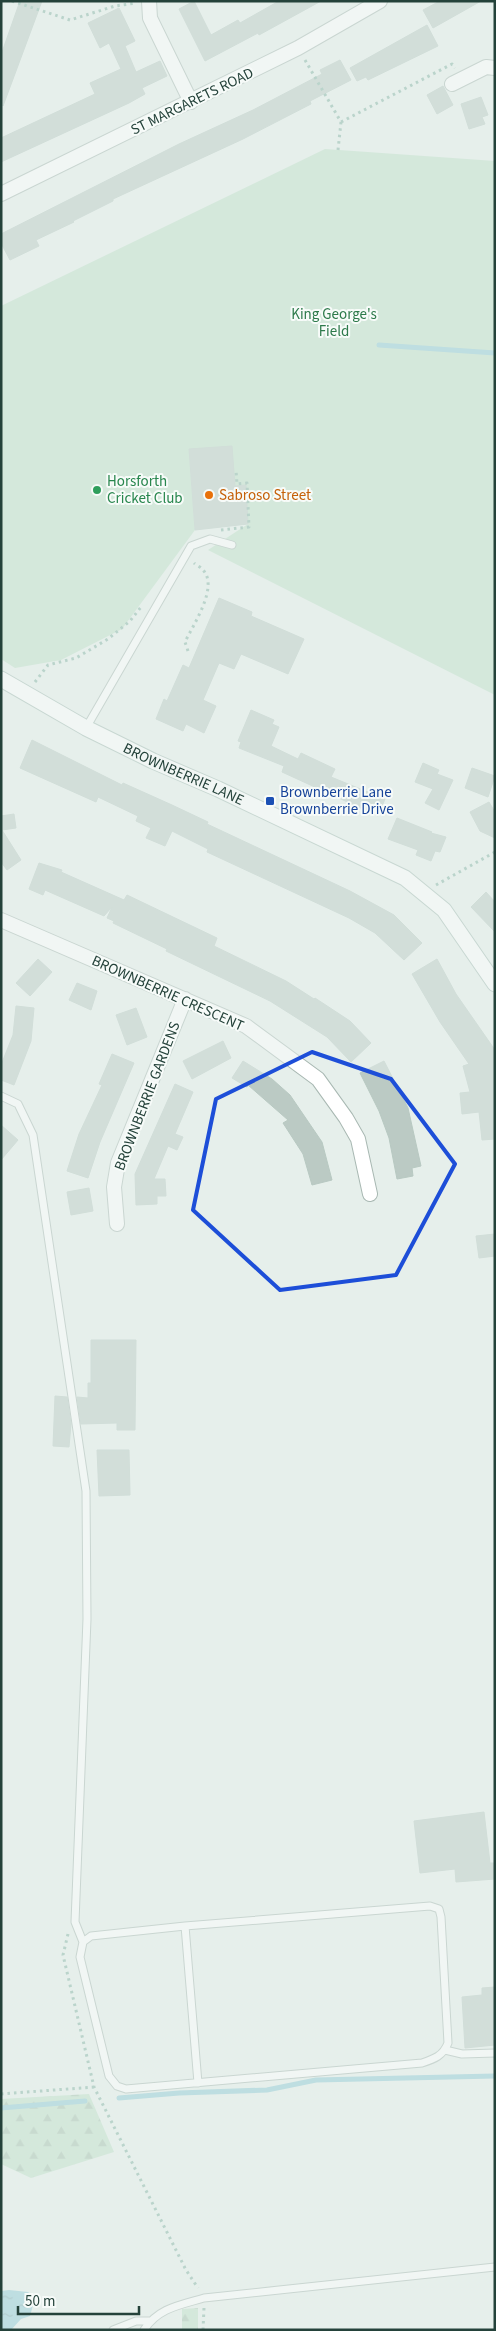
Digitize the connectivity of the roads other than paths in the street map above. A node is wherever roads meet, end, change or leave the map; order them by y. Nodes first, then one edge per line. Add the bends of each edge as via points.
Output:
1 (380, 1) edge
2 (144, 2) edge
3 (495, 68) edge
4 (457, 82) road end
5 (191, 102) junction
6 (1, 194) edge
7 (232, 545) dead end
8 (1, 679) edge
9 (86, 728) junction
10 (1, 920) edge
11 (495, 984) edge
12 (185, 999) junction
13 (1, 1096) edge
14 (370, 1194) dead end
15 (117, 1224) dead end
16 (185, 1926) junction
17 (83, 1942) junction
18 (445, 2050) junction
19 (495, 2053) edge
20 (198, 2083) junction
21 (495, 2267) edge
22 (150, 2321) junction
23 (113, 2330) edge
24 (144, 2330) edge

1 - 5 street, ST MARGARETS ROAD via 298,48
2 - 5 street
3 - 4 street via 486,67
5 - 6 street, ST MARGARETS ROAD
7 - 9 lane via 210,539 191,546
8 - 9 street, BROWNBERRIE LANE
9 - 11 street, BROWNBERRIE LANE via 405,878 444,910
10 - 12 street, BROWNBERRIE CRESCENT
12 - 14 street, BROWNBERRIE CRESCENT via 246,1026 318,1080 358,1139
12 - 15 street, BROWNBERRIE GARDENS via 118,1163 114,1188
13 - 17 lane via 18,1104 33,1134 86,1491 87,1620 75,1922
16 - 17 lane via 91,1936
16 - 18 lane via 430,1906 439,1909 448,2043
16 - 20 lane
17 - 20 lane via 80,1957 109,2076 117,2086 126,2089
18 - 19 lane via 462,2054
18 - 20 lane via 438,2057 422,2063
21 - 22 lane via 204,2298 162,2310
22 - 23 lane via 136,2321
22 - 24 lane

